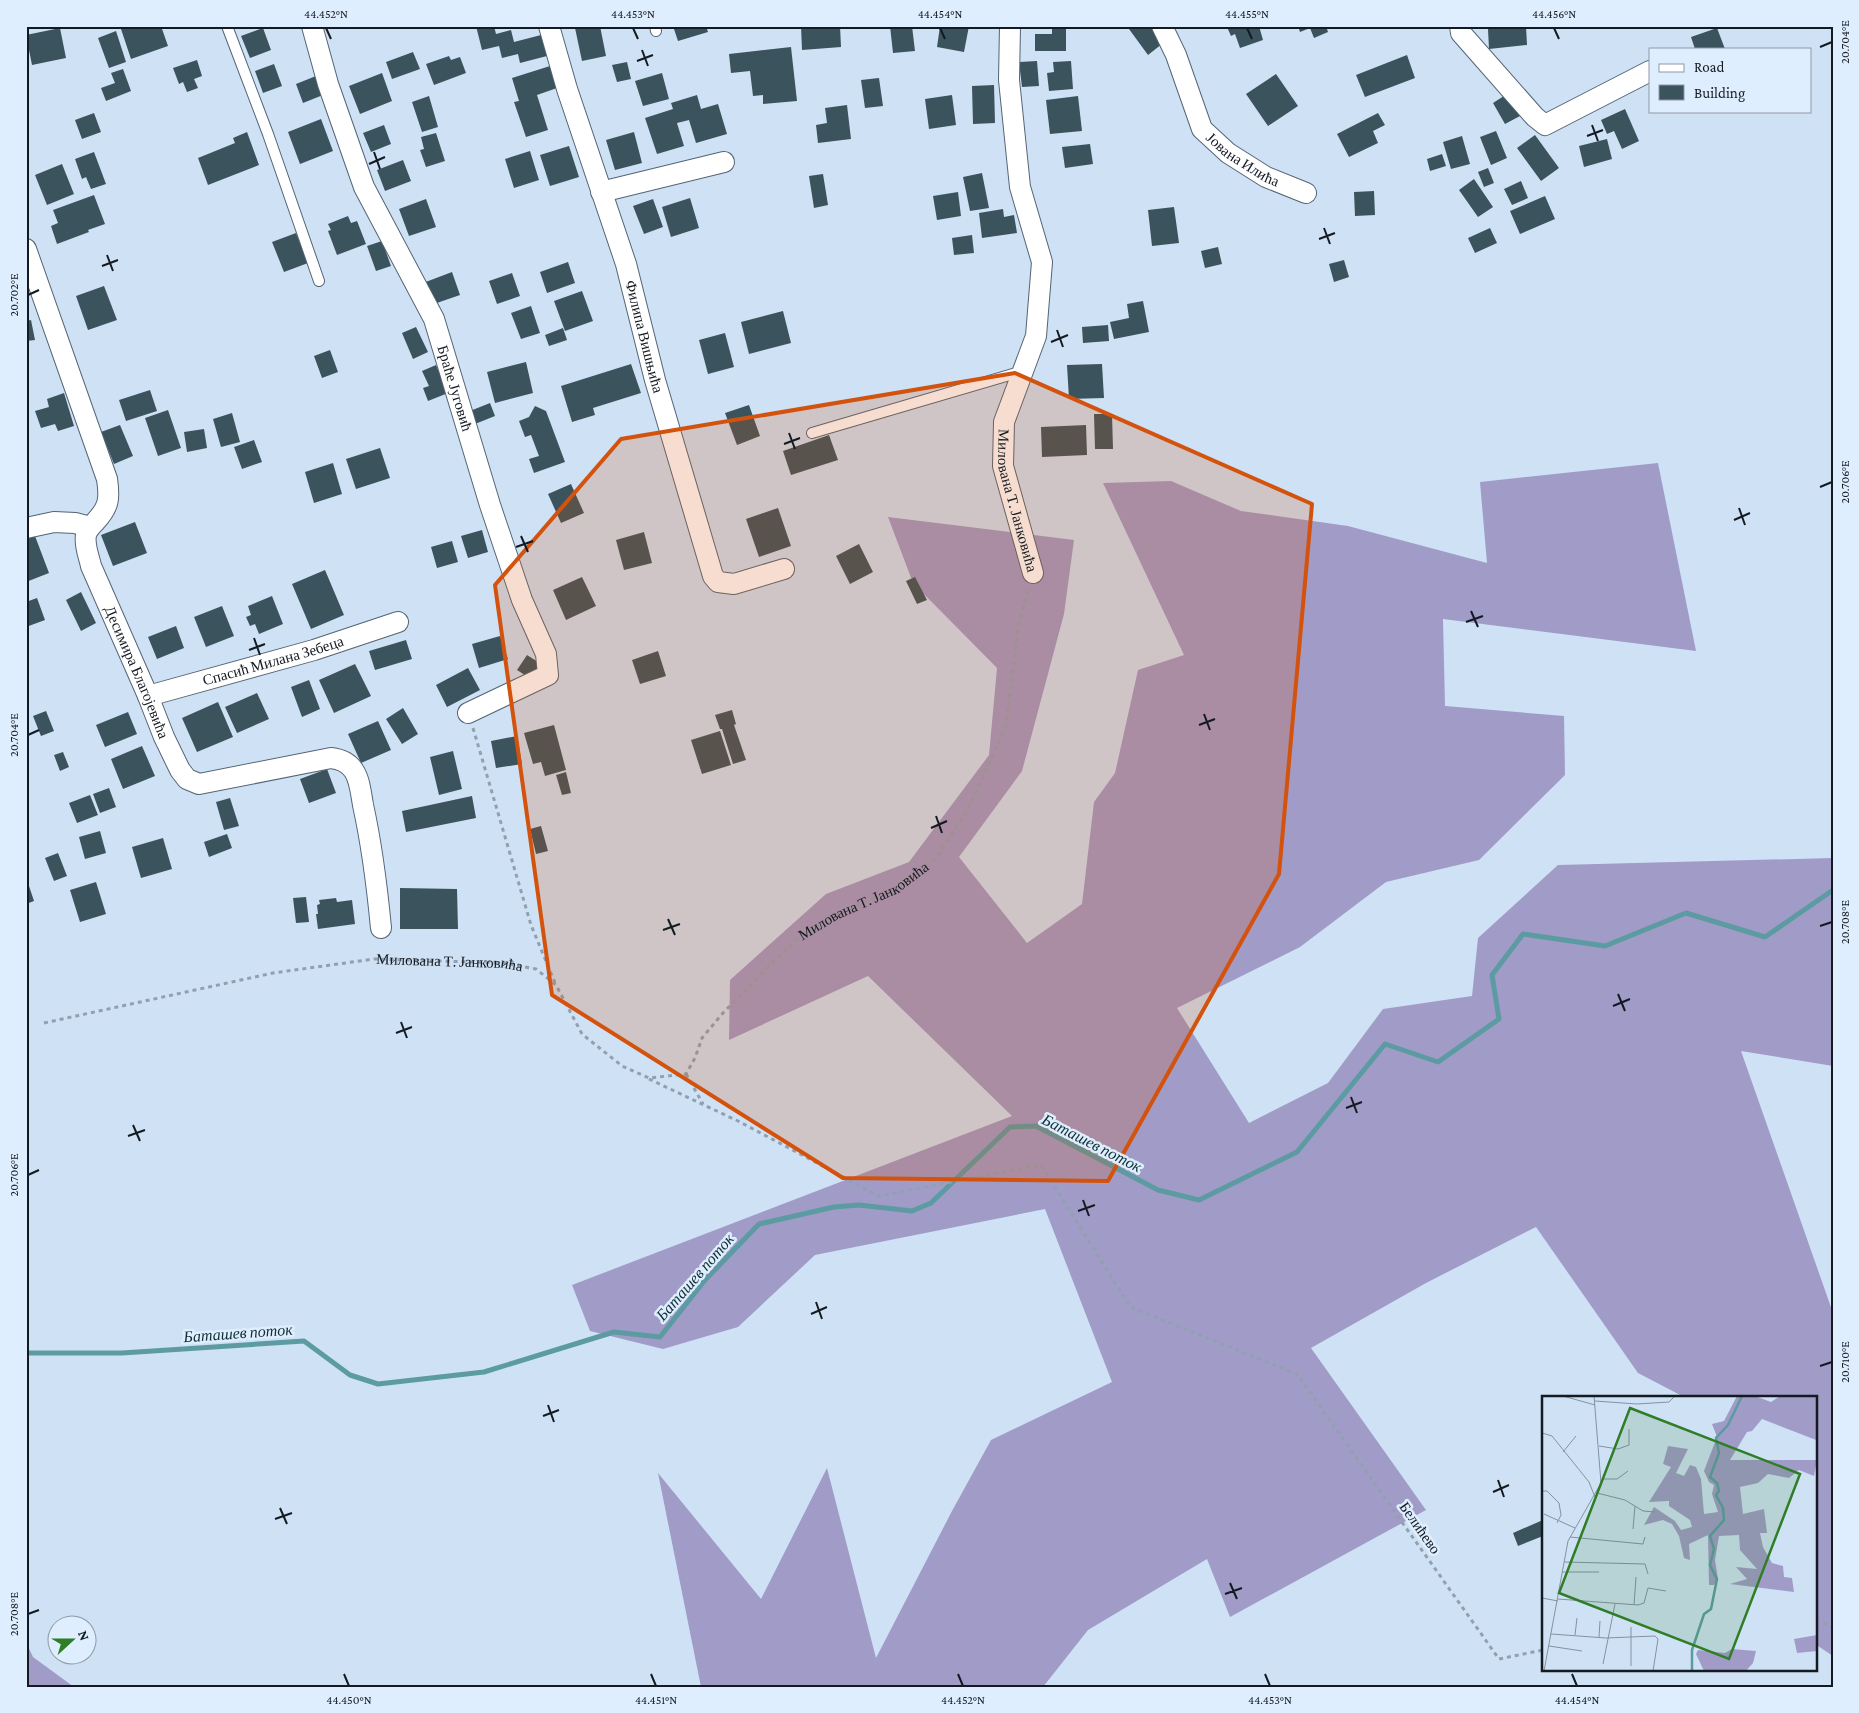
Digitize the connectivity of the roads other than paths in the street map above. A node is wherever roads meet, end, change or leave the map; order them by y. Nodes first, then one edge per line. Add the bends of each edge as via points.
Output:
1 (227, 26) edge
2 (312, 26) edge
3 (549, 26) edge
4 (1010, 26) edge
5 (1162, 26) edge
6 (1460, 26) edge
7 (1649, 72) edge
8 (724, 162) dead end
9 (601, 192) junction
10 (1306, 193) dead end
11 (26, 249) edge
12 (318, 281) dead end
13 (1023, 370) junction
14 (812, 433) dead end
15 (26, 528) edge
16 (90, 528) junction
17 (784, 569) dead end
18 (1033, 573) road end
19 (398, 622) dead end
20 (148, 696) junction
21 (468, 713) road end
22 (381, 928) dead end

1 - 12 lane
2 - 21 street, Браће Југовић via 328,84 364,187 434,319 490,505 522,600 546,654 548,675
3 - 9 street, Филипа Вишњића
4 - 13 street, Милована Т. Јанковића via 1009,80 1020,187 1042,262 1036,336
5 - 10 street, Јована Илића via 1178,60 1202,129 1228,153 1266,177
6 - 7 street via 1461,33 1535,117 1545,124
8 - 9 street
9 - 17 street, Филипа Вишњића via 626,264 655,380 713,576 718,582 734,584
11 - 16 street via 107,479 108,503 104,513
13 - 14 lane
13 - 18 street, Милована Т. Јанковића via 1004,422 1003,466
15 - 16 street via 54,522
16 - 20 street, Десимира Благојевића via 86,545 91,566
19 - 20 street, Спасић Милана Зебеца via 314,650
20 - 22 street, Десимира Благојевића via 180,770 192,782 207,784 331,758 349,765 356,776 370,840

